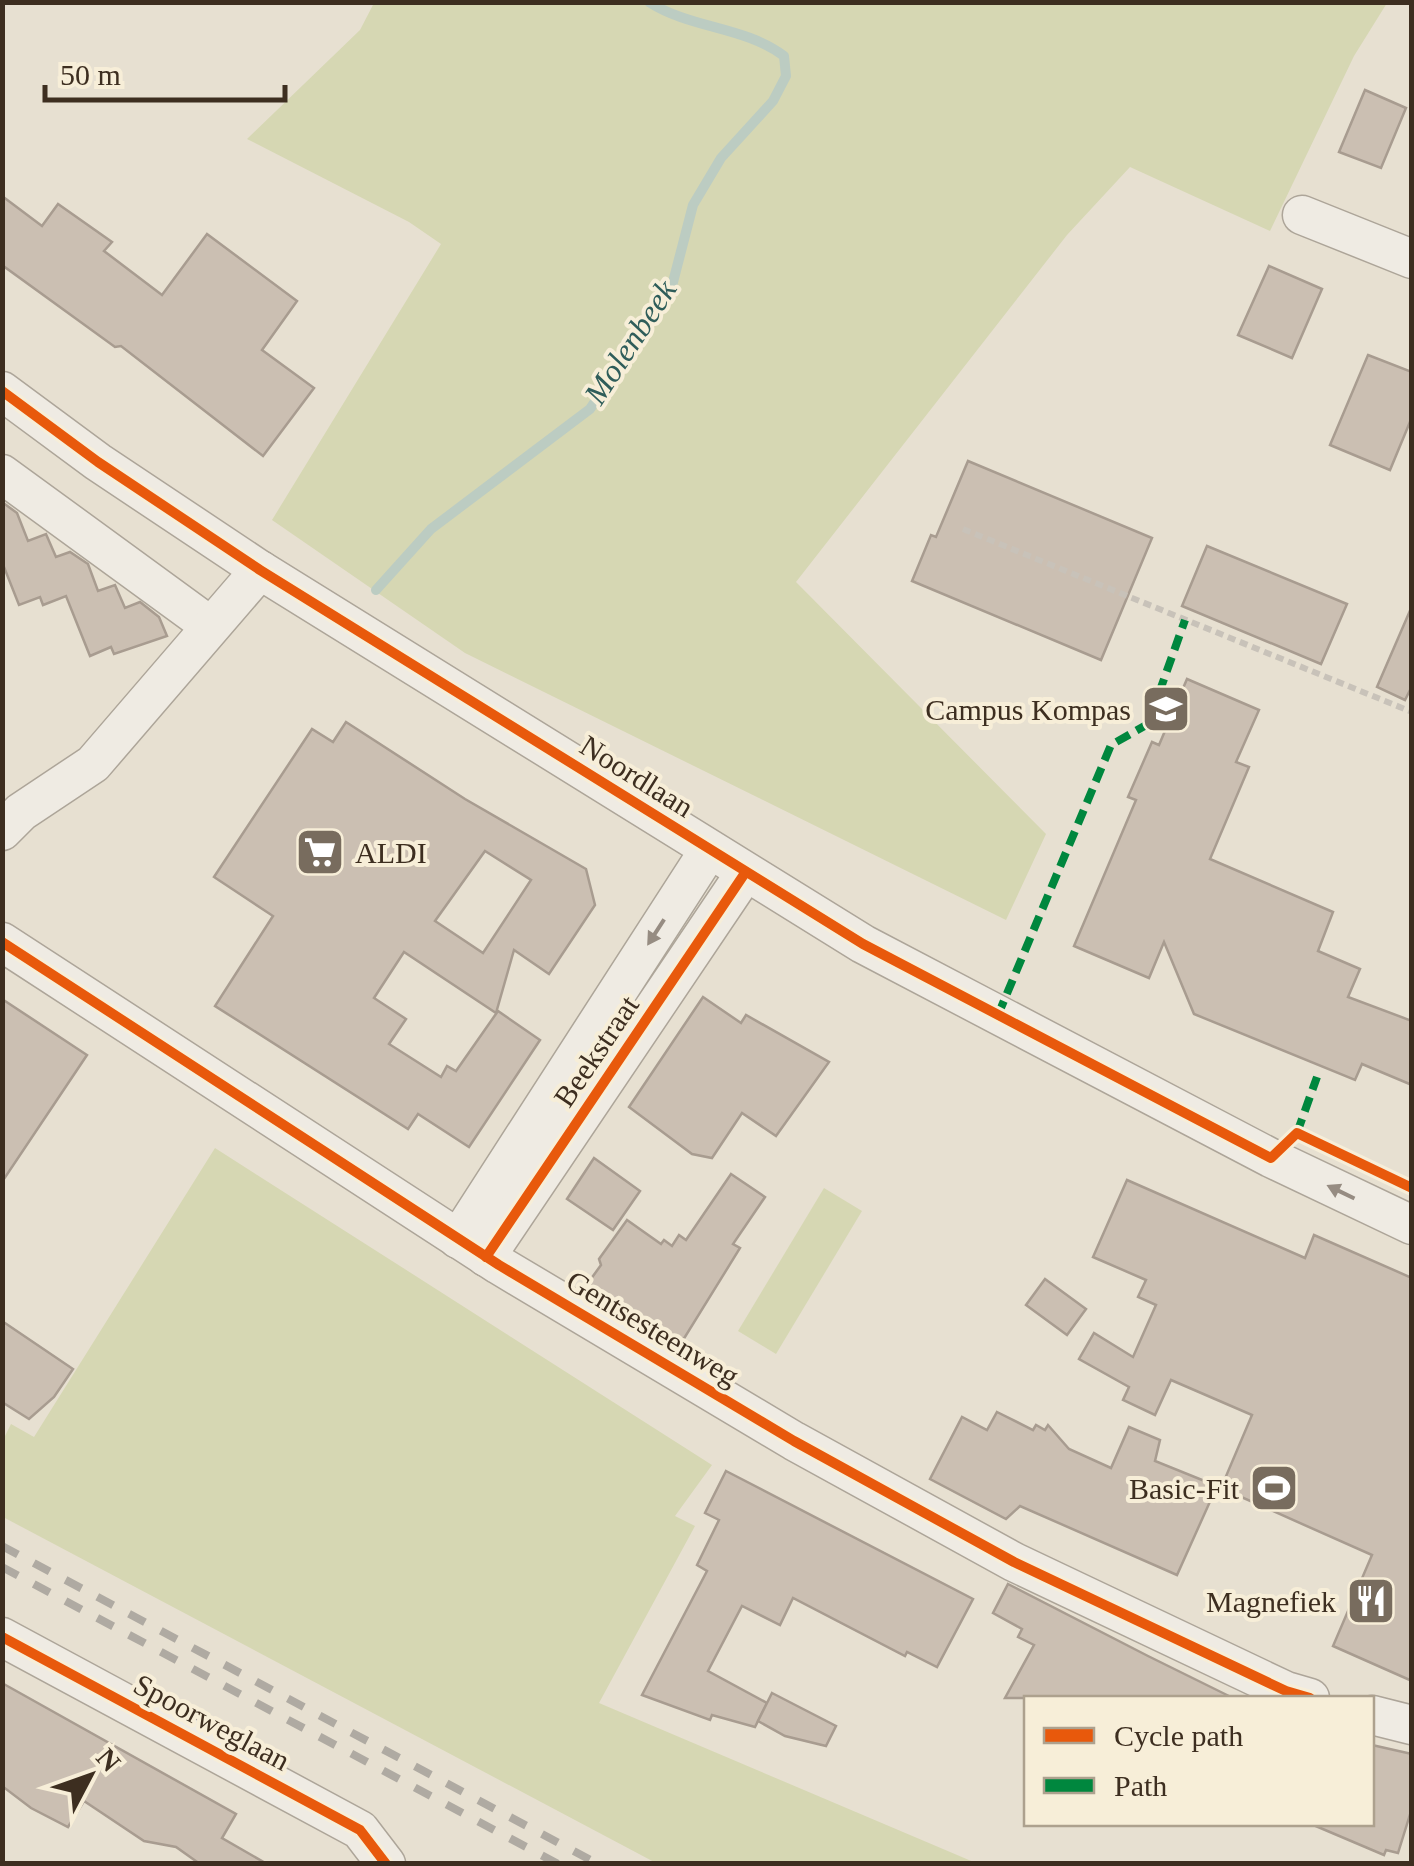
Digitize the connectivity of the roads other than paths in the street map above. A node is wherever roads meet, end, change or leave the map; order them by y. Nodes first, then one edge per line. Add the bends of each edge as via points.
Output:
1 (1302, 215) dead end
2 (1412, 258) edge
3 (2, 391) edge
4 (2, 474) edge
5 (260, 570) junction
6 (209, 625) junction
7 (2, 831) edge
8 (709, 850) junction
9 (745, 873) junction
10 (2, 942) edge
11 (1412, 1225) edge
12 (472, 1248) junction
13 (2, 1638) edge
14 (1302, 1696) edge
15 (1374, 1715) edge
16 (1412, 1725) edge
17 (386, 1864) edge

1 - 2 street
3 - 5 street, Noordlaan
4 - 6 street
5 - 6 street
5 - 8 street, Noordlaan
6 - 7 street via 92,764
8 - 9 street, Noordlaan
8 -> 12 street, Beekstraat
11 -> 9 street, Noordlaan via 880,953
9 - 12 street, Beekstraat
10 - 12 street, Gentsesteenweg
12 - 14 street, Gentsesteenweg via 794,1441 1014,1562
13 - 17 street, Spoorweglaan via 360,1830
15 - 16 street

